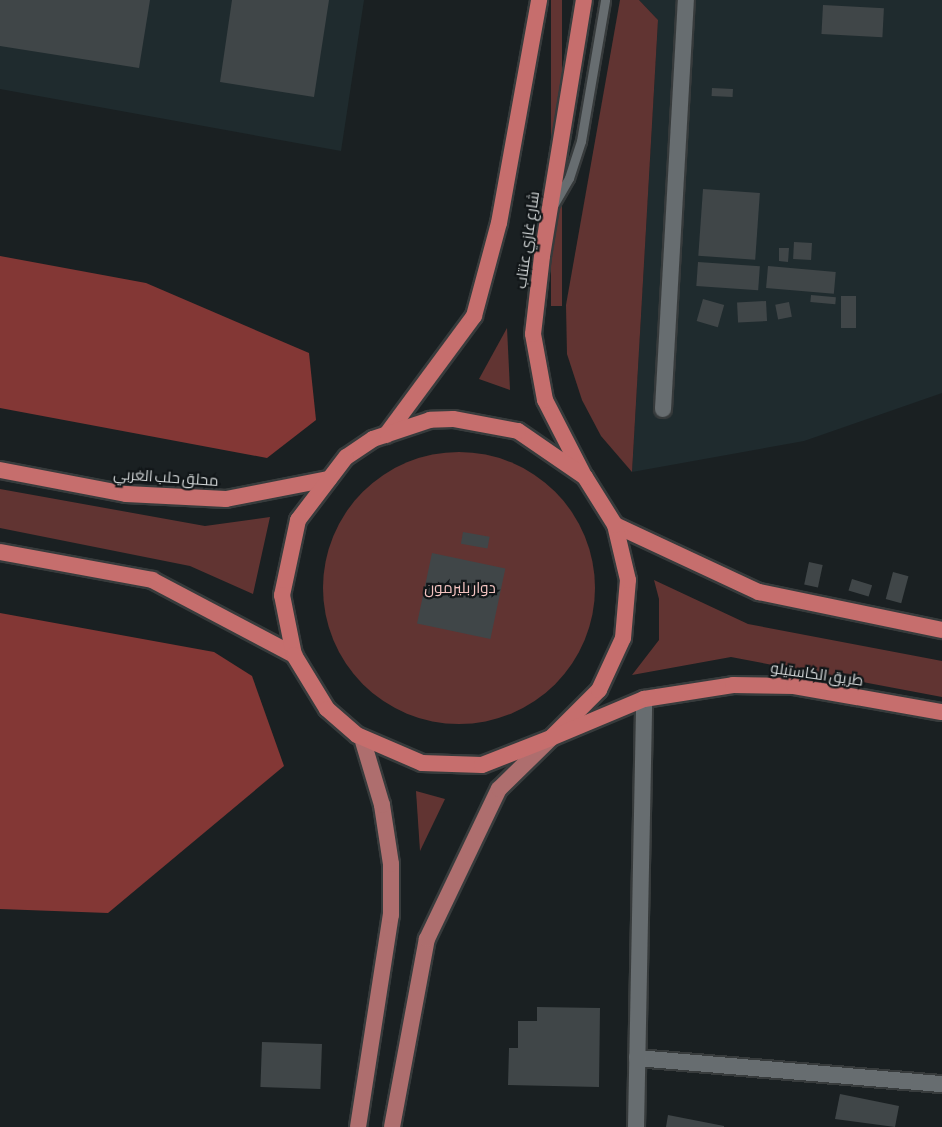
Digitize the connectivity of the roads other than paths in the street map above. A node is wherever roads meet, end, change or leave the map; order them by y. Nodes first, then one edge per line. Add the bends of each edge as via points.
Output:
1 (539, 0) edge
2 (584, 0) edge
3 (605, 0) edge
4 (686, 0) edge
5 (549, 211) junction
6 (663, 409) dead end
7 (386, 435) junction
8 (0, 470) edge
9 (585, 477) junction
10 (329, 479) junction
11 (615, 525) junction
12 (0, 552) edge
13 (942, 630) edge
14 (294, 655) junction
15 (644, 699) junction
16 (942, 712) edge
17 (362, 738) junction
18 (551, 738) junction
19 (637, 1058) junction
20 (942, 1084) edge
21 (358, 1127) edge
22 (392, 1127) edge
23 (636, 1127) edge

1 - 7 highway via 498,223 474,316
2 - 5 highway, شارع غازي عنتاب
3 - 5 lane via 581,141 569,178
4 - 6 street
5 - 9 highway, شارع غازي عنتاب via 533,334 545,400
7 - 9 highway via 430,420 453,419 518,431
7 - 10 highway via 346,457
8 - 10 highway, محلق حلب الغربي via 126,494 226,499
9 - 11 highway, شارع غازي عنتاب
10 - 14 highway via 298,520 282,595
11 - 13 highway via 759,592
11 - 18 highway via 628,580 623,638 600,690
12 - 14 highway via 152,580
14 - 17 highway, طريق الكاستيلو via 327,708
15 - 16 highway, طريق الكاستيلو via 703,687 764,684
15 - 18 highway, طريق الكاستيلو
15 - 19 street
17 - 18 highway, طريق الكاستيلو via 422,763 482,765
17 - 21 main road via 382,805 391,864 392,915
18 - 22 main road via 499,789 427,939
19 - 20 street
19 - 23 street

